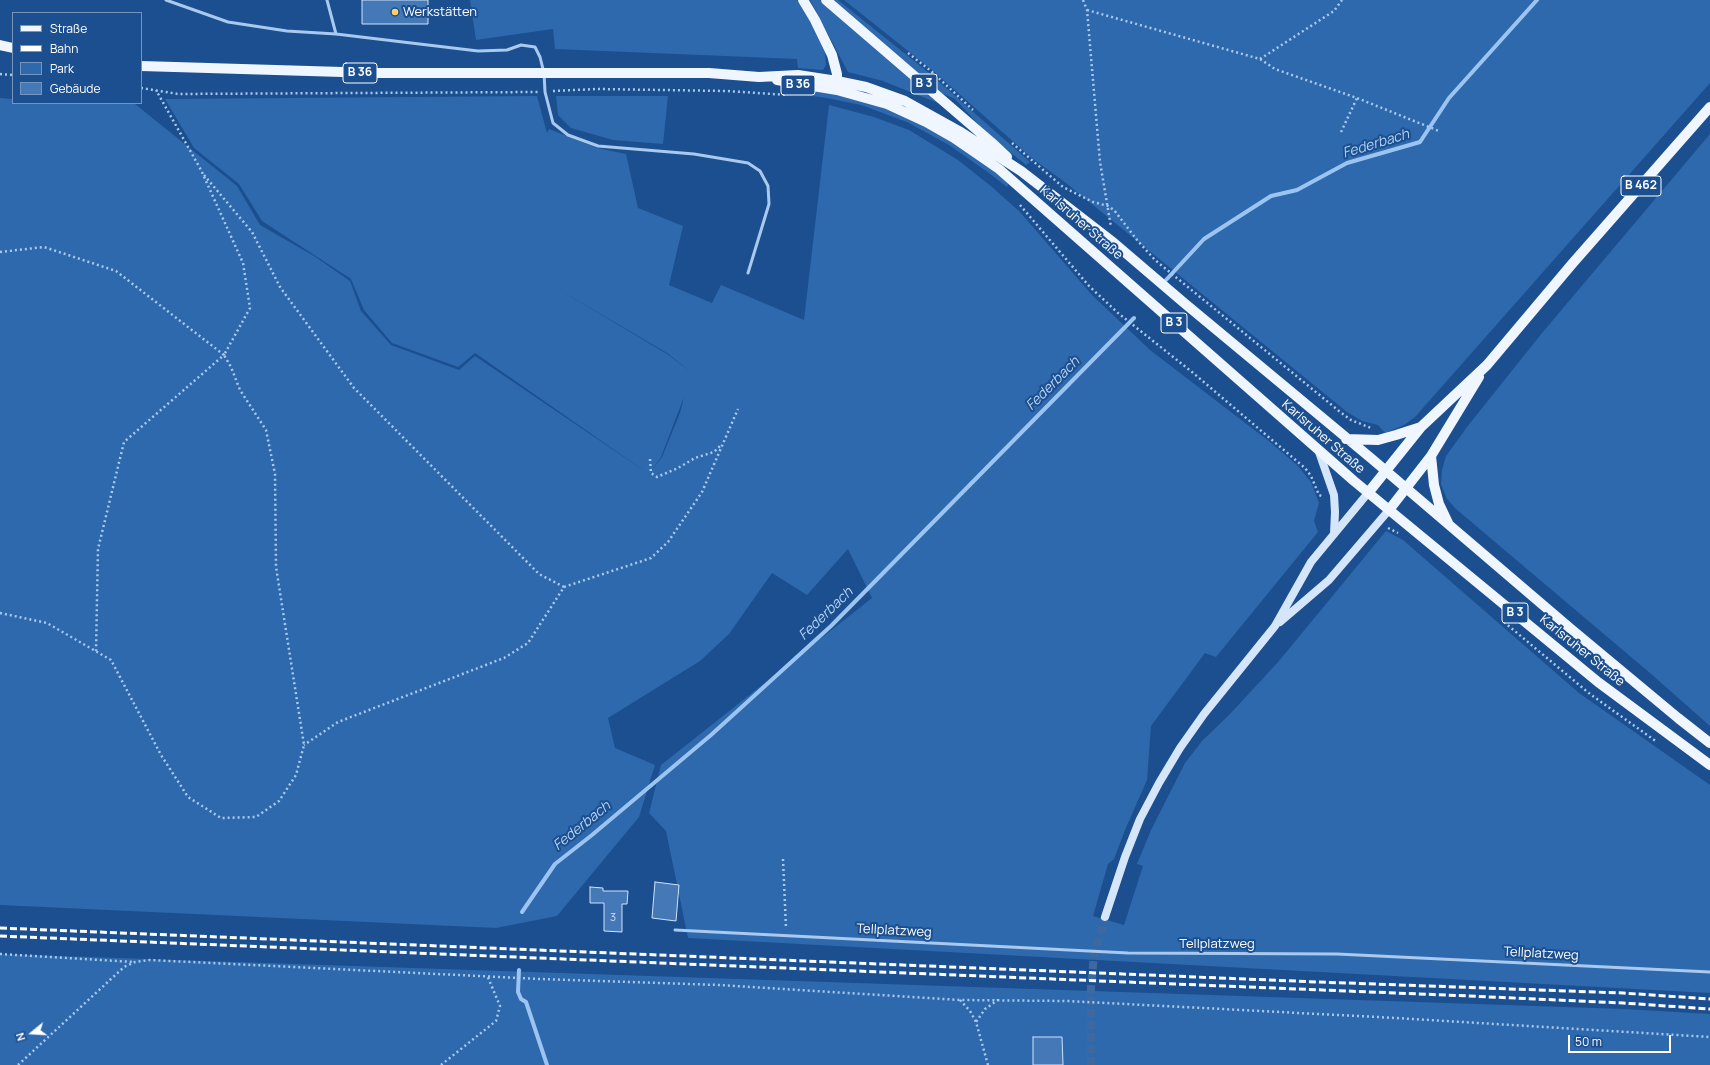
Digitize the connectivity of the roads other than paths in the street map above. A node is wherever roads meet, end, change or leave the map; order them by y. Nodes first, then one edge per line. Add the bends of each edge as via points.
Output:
1 (166, 0) edge
2 (327, 0) edge
3 (803, 0) edge
4 (826, 0) edge
5 (336, 34) junction
6 (0, 45) edge
7 (12, 48) edge
8 (142, 66) edge
9 (544, 73) junction
10 (837, 86) junction
11 (1710, 107) edge
12 (1021, 171) junction
13 (748, 273) dead end
14 (1487, 365) junction
15 (1421, 427) junction
16 (1346, 439) junction
17 (1319, 452) junction
18 (1431, 456) junction
19 (1386, 471) junction
20 (1406, 488) junction
21 (1368, 493) junction
22 (1389, 510) junction
23 (1450, 526) junction
24 (1334, 534) junction
25 (1275, 626) junction
26 (1710, 742) edge
27 (1710, 765) edge
28 (1105, 917) tunnel mouth
29 (675, 930) dead end
30 (1710, 972) edge

1 - 5 lane via 228,22 287,31
2 - 5 lane
3 - 10 main road via 832,55
4 - 12 main road, B 3 via 991,142
5 - 9 lane via 478,51 507,50 521,45 531,45 540,57
6 - 7 main road
8 - 9 main road, B 36 via 376,73
9 - 10 main road, B 36 via 798,76
9 - 13 lane via 545,92 553,123 568,135 598,146 694,154 748,163 760,171 768,186 770,204
10 - 12 main road, B 36 via 866,87 904,101 959,131
10 - 17 main road, Karlsruher Straße / B 3 via 887,104 926,122 954,138 1012,180
11 - 14 main road, B 462
12 - 16 main road, B 3 via 1140,264
14 - 15 main road, B 462
14 - 18 main road, B 462
15 - 16 main road via 1378,440
15 - 19 main road, B 462
16 - 19 main road, B 3
17 - 21 main road, Karlsruher Straße / B 3
17 - 24 main road via 1334,495
18 - 20 main road, B 462
18 - 23 main road via 1434,485
19 - 20 main road, Karlsruher Straße / B 3
19 - 21 main road, B 462
20 - 22 main road, B 462
20 - 23 main road, Karlsruher Straße / B 3
21 - 22 main road, Karlsruher Straße / B 3
21 - 24 main road
22 - 25 main road via 1329,580
22 - 27 main road, Karlsruher Straße / B 3 via 1598,682
23 - 26 main road, Karlsruher Straße / B 3
24 - 25 main road via 1311,562
25 - 28 main road via 1204,714 1159,783 1135,832
29 - 30 lane, Tellplatzweg via 1128,953 1337,954

